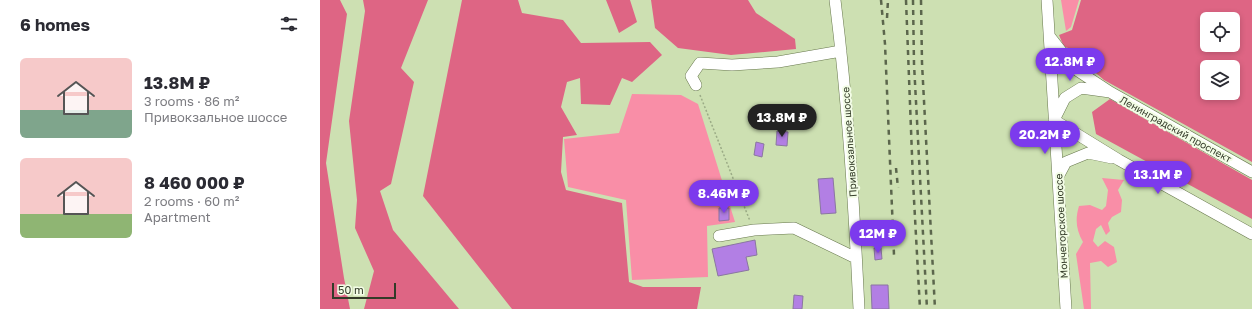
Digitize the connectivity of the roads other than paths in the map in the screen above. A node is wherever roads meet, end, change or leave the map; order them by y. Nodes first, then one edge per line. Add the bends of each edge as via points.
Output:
1 (835, 0) edge
2 (1048, 0) edge
3 (1050, 37) junction
4 (841, 51) junction
5 (696, 85) road end
6 (1110, 92) junction
7 (1054, 120) junction
8 (1119, 160) junction
9 (1252, 172) edge
10 (1059, 176) junction
11 (1252, 234) edge
12 (719, 236) dead end
13 (856, 258) junction
14 (859, 309) edge
15 (1066, 309) edge

1 - 4 street, Привокзальное шоссе
2 - 3 street, Мончегорское шоссе
3 - 6 street, Ленинградский проспект via 1075,69
3 - 7 street, Мончегорское шоссе
4 - 5 street via 778,62 732,65 700,63 691,76
4 - 13 street, Привокзальное шоссе
6 - 7 street via 1082,88 1065,98
6 - 9 street, Ленинградский проспект
7 - 8 street
7 - 10 street, Мончегорское шоссе
8 - 10 street via 1088,154 1066,162
8 - 11 street
10 - 15 street, Мончегорское шоссе
12 - 13 street via 754,230 794,228
13 - 14 street, Привокзальное шоссе

